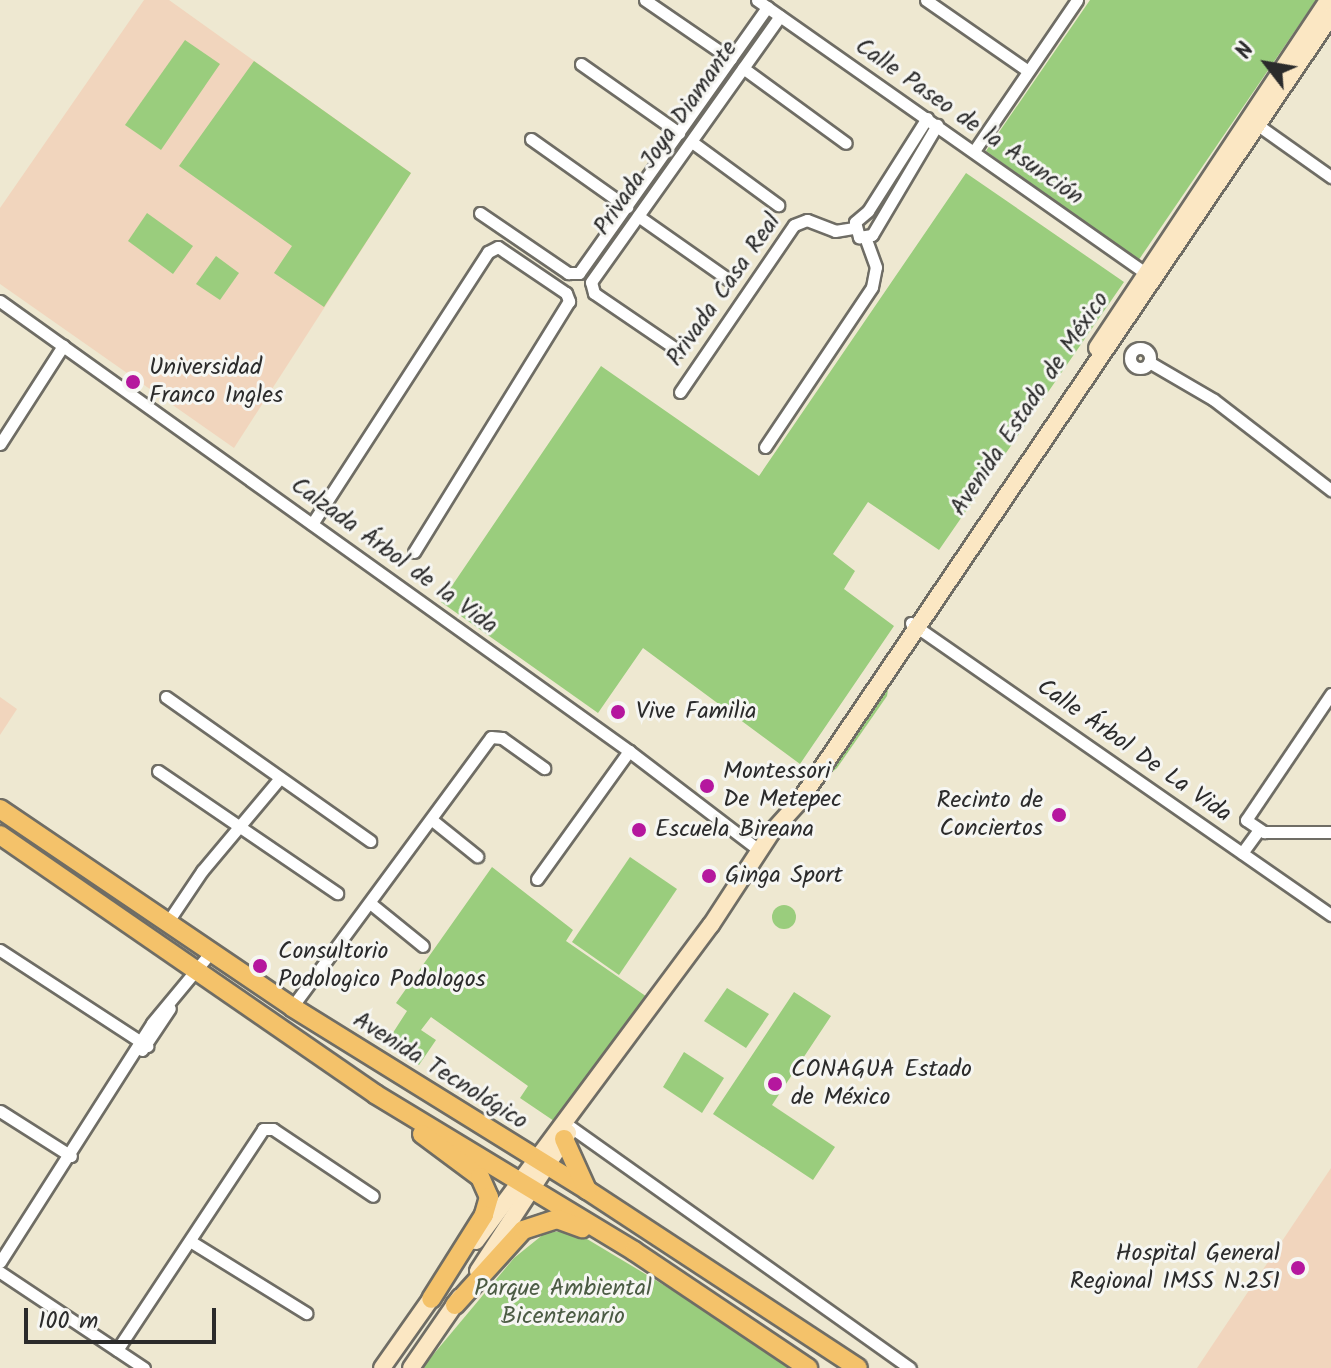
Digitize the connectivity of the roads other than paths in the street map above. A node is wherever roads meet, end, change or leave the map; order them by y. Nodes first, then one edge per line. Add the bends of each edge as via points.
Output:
1 (645, 0) edge
2 (926, 0) edge
3 (1077, 0) edge
4 (1328, 0) edge
5 (762, 4) edge
6 (780, 16) junction
7 (1331, 16) edge
8 (731, 59) junction
9 (581, 64) dead end
10 (743, 68) junction
11 (1028, 71) junction
12 (932, 122) junction
13 (1253, 122) junction
14 (679, 133) junction
15 (531, 139) dead end
16 (692, 142) junction
17 (846, 143) dead end
18 (974, 151) junction
19 (1331, 177) edge
20 (778, 205) dead end
21 (627, 207) junction
22 (480, 213) dead end
23 (638, 216) junction
24 (853, 228) junction
25 (866, 239) junction
26 (1151, 277) junction
27 (729, 280) dead end
28 (0, 301) edge
29 (1116, 340) junction
30 (63, 346) junction
31 (679, 351) dead end
32 (680, 392) dead end
33 (0, 444) edge
34 (765, 447) dead end
35 (1331, 490) edge
36 (312, 524) junction
37 (414, 552) dead end
38 (915, 626) junction
39 (1331, 694) edge
40 (166, 697) dead end
41 (629, 751) junction
42 (544, 768) dead end
43 (158, 771) dead end
44 (280, 778) junction
45 (0, 809) edge
46 (432, 820) junction
47 (241, 828) junction
48 (1258, 831) junction
49 (1331, 832) edge
50 (0, 835) edge
51 (370, 841) dead end
52 (759, 850) junction
53 (1242, 853) junction
54 (477, 856) dead end
55 (537, 879) dead end
56 (337, 893) dead end
57 (370, 903) junction
58 (1331, 915) edge
59 (167, 923) junction
60 (423, 946) dead end
61 (0, 950) edge
62 (211, 952) junction
63 (198, 971) junction
64 (292, 1007) junction
65 (143, 1043) junction
66 (375, 1094) junction
67 (0, 1111) edge
68 (567, 1130) junction
69 (71, 1156) junction
70 (542, 1163) junction
71 (527, 1186) junction
72 (587, 1190) junction
73 (373, 1196) dead end
74 (190, 1241) junction
75 (634, 1251) junction
76 (0, 1262) edge
77 (0, 1272) edge
78 (431, 1299) junction
79 (455, 1305) junction
80 (306, 1313) dead end
81 (117, 1350) junction
82 (144, 1368) edge
83 (382, 1368) edge
84 (411, 1368) edge
85 (808, 1368) edge
86 (858, 1368) edge
87 (910, 1368) edge

1 - 8 street
2 - 11 street
3 - 11 street
4 - 13 main road, Avenida Estado de México
5 - 6 street, Calle Paseo de la Asunción
5 - 8 street, Privada Joya Diamante
6 - 10 street, Privada Joya Diamante
6 - 12 street, Calle Paseo de la Asunción
7 - 13 main road, Avenida Estado de México
8 - 14 street, Privada Joya Diamante
9 - 14 street
10 - 16 street, Privada Joya Diamante
10 - 17 street
11 - 18 street
12 - 18 street, Calle Paseo de la Asunción
12 - 24 street
12 - 25 street
13 - 19 street
13 - 26 main road, Avenida Estado de México
14 - 21 street, Privada Joya Diamante
15 - 21 street
16 - 20 street
16 - 23 street, Privada Joya Diamante
18 - 26 street, Calle Paseo de la Asunción
21 - 22 street, Privada Joya Diamante via 575,275
23 - 27 street
23 - 31 street, Privada Joya Diamante via 591,287
24 - 25 street
24 - 32 street, Privada Casa Real via 835,231 807,220 794,225
25 - 34 street via 876,267 872,287
26 - 29 main road, Avenida Estado de México
26 - 38 main road, Avenida Estado de México
28 - 30 street, Calzada Árbol de la Vida
29 - 35 street via 1133,351 1134,367 1149,362 1214,400
29 - 38 main road, Avenida Estado de México
30 - 33 street
30 - 36 street, Calzada Árbol de la Vida
36 - 37 street via 488,252 498,247 566,293 569,301
36 - 41 street, Calzada Árbol de la Vida
38 - 52 main road, Avenida Estado de México via 799,802
38 - 53 street, Calle Árbol De La Vida
39 - 48 street via 1246,819
40 - 44 street
41 - 52 street, Calzada Árbol de la Vida
41 - 55 street
42 - 46 street via 502,738 491,737
43 - 47 street
44 - 47 street
44 - 51 street
45 - 59 main road, Avenida Tecnológico
46 - 54 street
46 - 57 street
47 - 56 street
47 - 59 street via 202,871
48 - 49 street
48 - 53 street
50 - 63 main road
52 - 68 main road, Avenida Estado de México
53 - 58 street, Calle Árbol De La Vida
57 - 60 street
57 - 64 street
59 - 62 main road, Avenida Tecnológico
61 - 65 street
62 - 63 street
62 - 64 main road, Avenida Tecnológico
63 - 65 street
63 - 66 main road
64 - 70 main road, Avenida Tecnológico
65 - 69 street
66 - 71 main road
66 - 78 main road via 489,1189 484,1215
67 - 69 street
68 - 70 main road, Avenida Estado de México
68 - 72 main road
68 - 87 street
69 - 76 street
70 - 71 main road, Avenida Estado de México
70 - 72 main road, Avenida Tecnológico
71 - 75 main road
71 - 78 main road, Avenida Estado de México
71 - 79 main road, Avenida Estado de México
72 - 86 main road, Avenida Tecnológico
73 - 74 street via 265,1128
74 - 80 street
74 - 81 street
75 - 79 main road via 570,1222 535,1223 511,1240
75 - 85 main road
77 - 81 street
78 - 83 main road, Avenida Estado de México
79 - 84 main road, Avenida Estado de México
81 - 82 street

